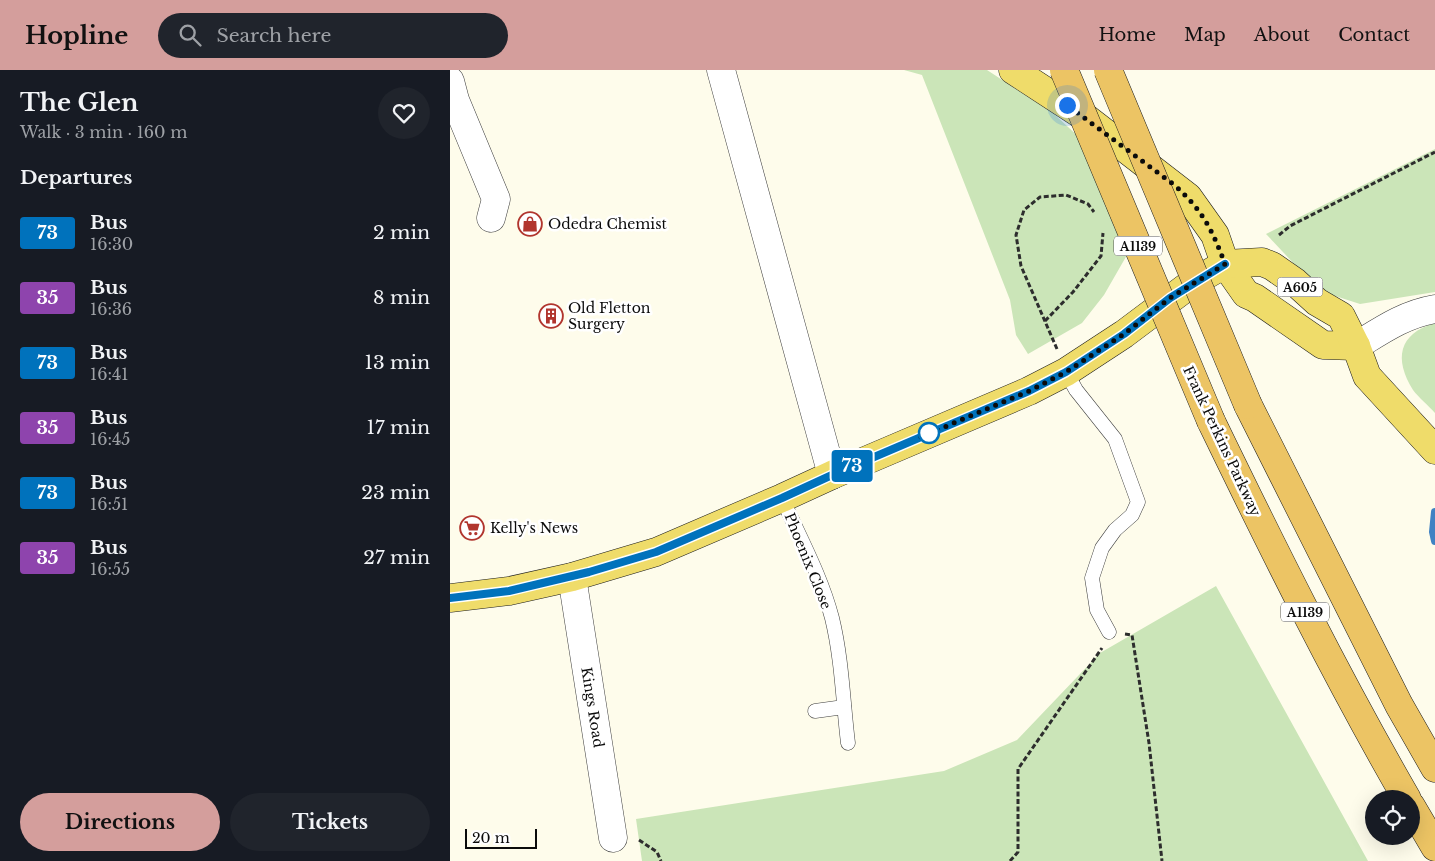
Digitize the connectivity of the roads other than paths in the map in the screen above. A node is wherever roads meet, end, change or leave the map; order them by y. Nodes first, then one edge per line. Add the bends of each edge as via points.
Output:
1 (721, 70) edge
2 (1013, 70) edge
3 (1064, 70) edge
4 (1108, 70) edge
5 (1046, 78) edge
6 (450, 81) edge
7 (491, 218) dead end
8 (1225, 264) junction
9 (1435, 309) edge
10 (1356, 346) junction
11 (1066, 372) junction
12 (1435, 450) edge
13 (832, 475) junction
14 (782, 498) junction
15 (572, 577) junction
16 (450, 598) edge
17 (1109, 632) road end
18 (844, 707) junction
19 (815, 711) dead end
20 (848, 744) dead end
21 (1435, 768) edge
22 (1402, 790) edge
23 (1420, 821) edge
24 (626, 839) road end
25 (1435, 847) edge

1 - 13 street
2 - 5 main road, A605
3 - 22 highway, Frank Perkins Parkway / A1139, bridge via 1211,421 1302,605
4 - 21 highway, A1139, bridge via 1248,405 1399,705
5 - 8 main road, A605 via 1082,115 1188,197 1215,235
6 - 7 street via 496,199
8 - 10 main road, A605 via 1246,294 1323,344
8 - 10 main road, A605 via 1262,262 1282,272 1317,302 1341,316
8 - 11 main road via 1170,298 1124,334
9 - 10 street via 1403,318
10 - 12 main road, A605 via 1367,376
11 - 13 main road
11 - 17 lane via 1076,390 1115,439 1138,502 1132,515 1102,548 1092,578 1097,610
13 - 14 main road
14 - 15 main road via 656,552
14 - 18 lane, Phoenix Close via 822,588 832,619
15 - 16 main road via 509,591
15 - 24 street, Kings Road
18 - 19 lane
18 - 20 lane, Phoenix Close
23 - 25 highway

